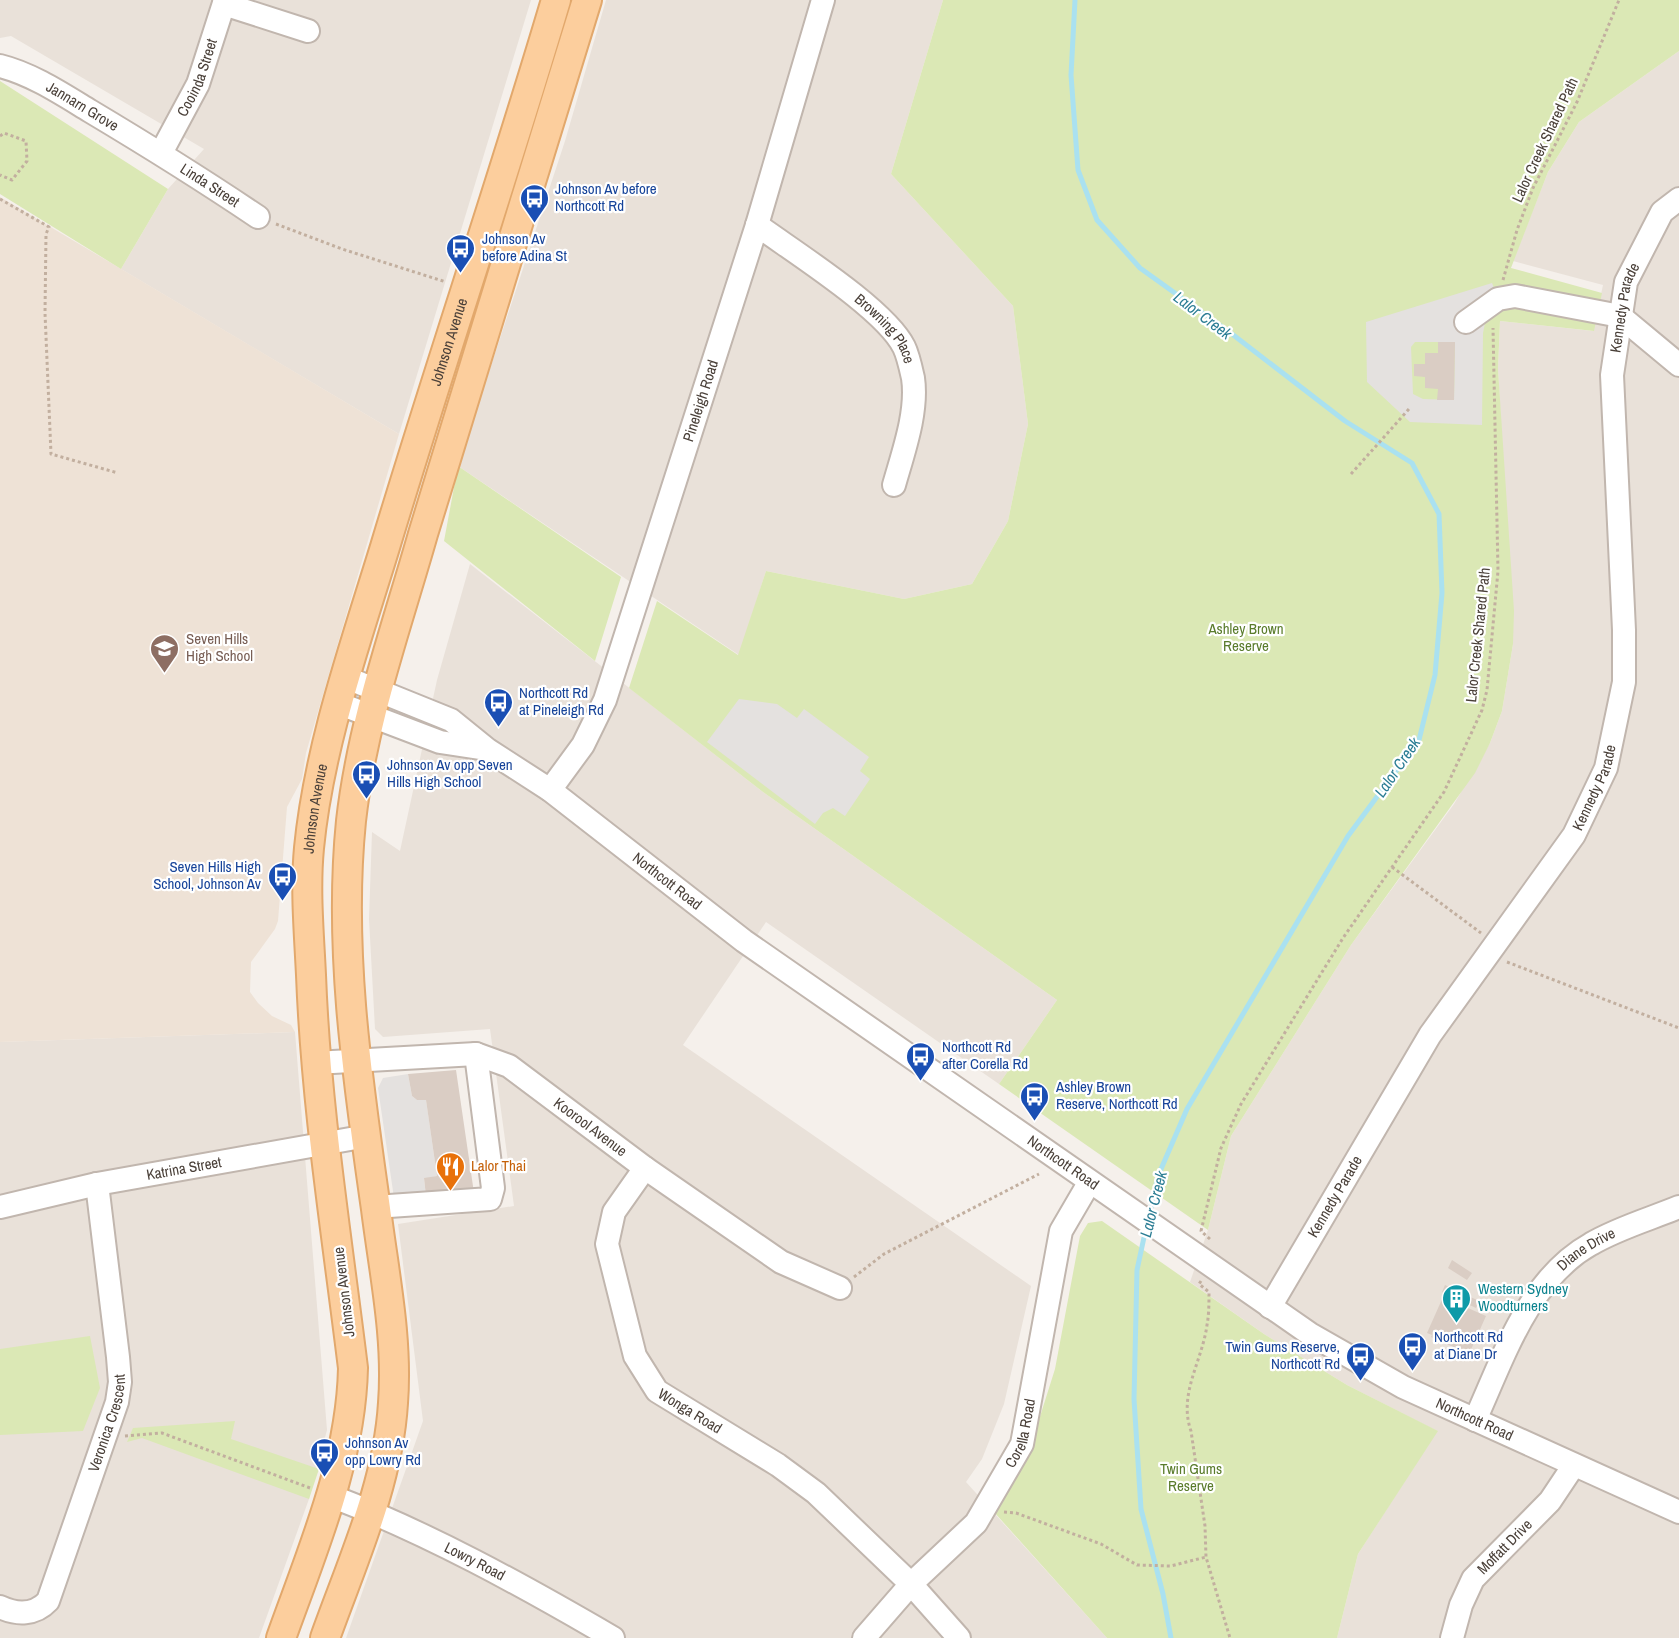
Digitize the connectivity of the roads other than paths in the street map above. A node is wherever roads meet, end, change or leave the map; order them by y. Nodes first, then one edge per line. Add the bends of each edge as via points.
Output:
1 (556, 0) edge
2 (587, 0) edge
3 (823, 0) edge
4 (224, 2) edge
5 (308, 31) dead end
6 (0, 66) edge
7 (161, 153) junction
8 (1679, 199) edge
9 (258, 217) road end
10 (757, 225) junction
11 (1620, 316) junction
12 (1466, 322) dead end
13 (1679, 365) edge
14 (894, 485) dead end
15 (343, 691) junction
16 (374, 701) junction
17 (550, 790) junction
18 (476, 1054) junction
19 (356, 1061) junction
20 (315, 1063) junction
21 (367, 1136) junction
22 (325, 1142) junction
23 (645, 1168) junction
24 (1089, 1183) junction
25 (97, 1184) junction
26 (0, 1207) edge
27 (1679, 1207) edge
28 (375, 1208) junction
29 (840, 1288) road end
30 (1270, 1307) junction
31 (1475, 1420) junction
32 (1574, 1465) junction
33 (331, 1496) junction
34 (371, 1512) junction
35 (1679, 1512) edge
36 (911, 1584) junction
37 (0, 1607) edge
38 (603, 1636) edge
39 (281, 1638) edge
40 (325, 1638) edge
41 (864, 1638) edge
42 (959, 1638) edge
43 (1452, 1638) edge

1 - 15 main road, Johnson Avenue via 421,427
2 - 16 main road
3 - 10 street, Pineleigh Road
4 - 5 street
4 - 7 street, Cooinda Street via 198,84
6 - 7 street, Jannarn Grove via 15,69
7 - 9 street, Linda Street
8 - 11 street, Kennedy Parade via 1662,212 1645,241 1626,282
10 - 14 street, Browning Place via 863,303 904,347 913,379 913,404
10 - 17 street, Pineleigh Road via 605,699 583,745
11 - 12 street via 1515,296 1498,299
11 - 13 street
11 - 30 street, Kennedy Parade via 1612,375 1624,682 1606,768 1574,835 1430,1035
15 - 16 street, Northcott Road
15 - 20 main road, Johnson Avenue via 320,782 309,850 307,891
16 - 17 street, Northcott Road via 440,742 488,750
16 - 19 main road via 355,799 347,869
17 - 24 street, Northcott Road via 744,941
18 - 19 street, Koorool Avenue
18 - 23 street, Koorool Avenue via 509,1066
18 - 28 street via 493,1188 490,1199
19 - 20 street, Koorool Avenue
19 - 21 main road
20 - 22 main road, Johnson Avenue
21 - 22 street, Katrina Street
21 - 28 main road
22 - 25 street, Katrina Street
22 - 33 main road, Johnson Avenue via 353,1368 346,1438
23 - 29 street, Koorool Avenue via 781,1262
23 - 36 street, Wonga Road via 614,1212 607,1244 635,1356 657,1391 778,1465 816,1493
24 - 30 street, Northcott Road
24 - 36 street, Corella Road via 1061,1231 1022,1444 976,1523
25 - 26 street, Katrina Street
25 - 37 street, Veronica Crescent via 120,1382 117,1402 48,1601 31,1612
27 - 31 street, Diane Drive via 1590,1244 1561,1266 1534,1299
28 - 34 main road via 390,1307 394,1397
30 - 31 street, Northcott Road via 1353,1360
31 - 32 street, Northcott Road
32 - 35 street, Northcott Road
32 - 43 street, Moffatt Drive via 1550,1502 1473,1579
33 - 34 street, Lowry Road
33 - 39 main road, Johnson Avenue
34 - 38 street, Lowry Road via 491,1571
34 - 40 main road
36 - 41 street, Corella Road
36 - 42 street, Wonga Road

